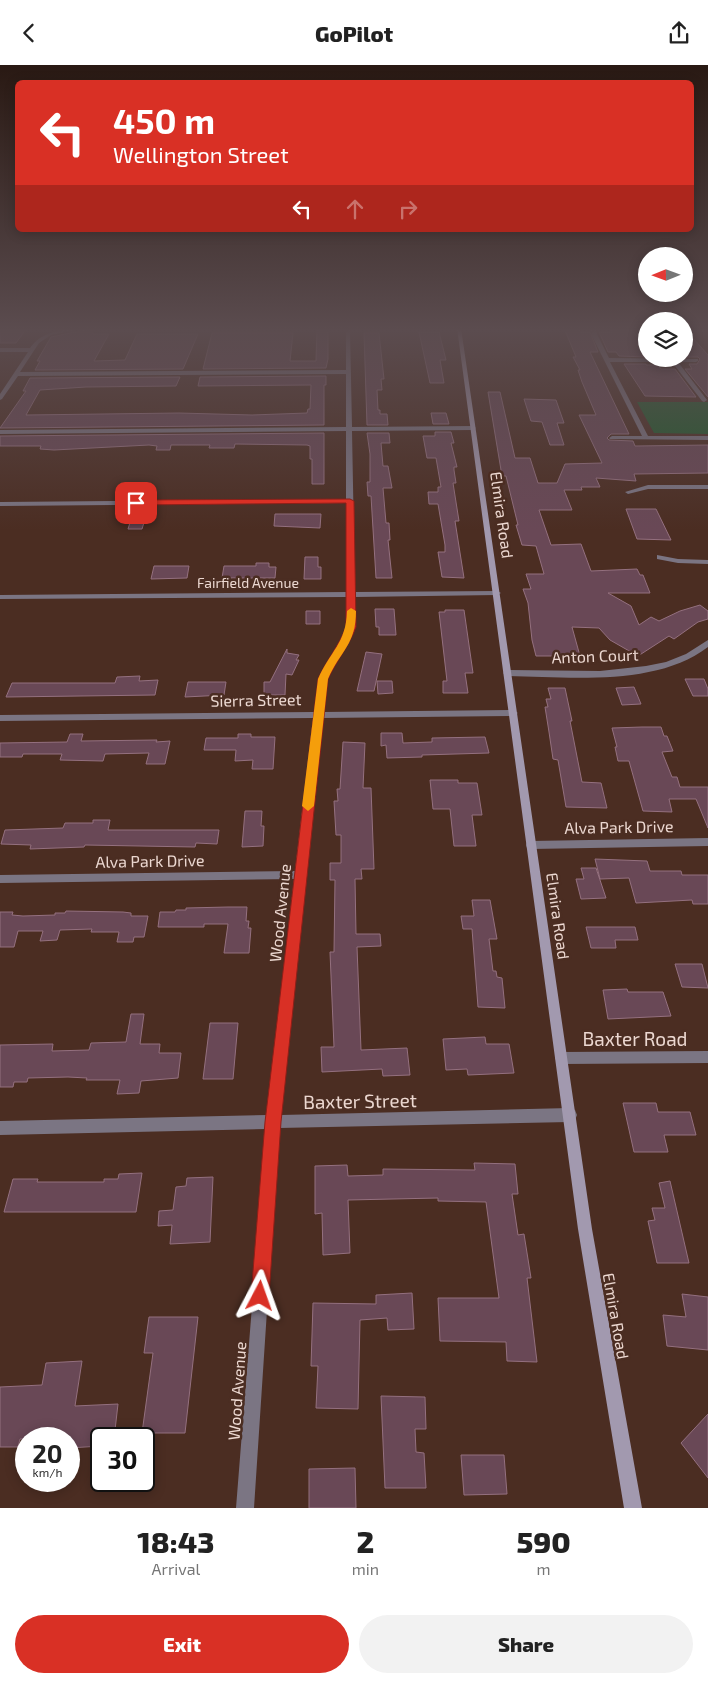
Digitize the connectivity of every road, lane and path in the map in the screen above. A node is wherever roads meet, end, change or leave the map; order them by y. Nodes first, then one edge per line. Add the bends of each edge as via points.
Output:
1 (349, 395) edge
2 (468, 395) edge
3 (625, 395) edge
4 (701, 395) edge
5 (704, 400) dead end
6 (473, 428) junction
7 (350, 429) junction
8 (0, 432) edge
9 (612, 438) dead end
10 (646, 438) junction
11 (708, 438) edge
12 (708, 487) edge
13 (628, 492) dead end
14 (350, 501) junction
15 (0, 504) edge
16 (660, 557) dead end
17 (708, 562) edge
18 (497, 593) junction
19 (352, 595) junction
20 (0, 597) edge
21 (708, 643) edge
22 (508, 673) junction
23 (513, 713) junction
24 (318, 714) junction
25 (0, 718) edge
26 (708, 842) edge
27 (532, 845) junction
28 (300, 875) junction
29 (0, 879) edge
30 (708, 1057) edge
31 (562, 1058) junction
32 (570, 1115) junction
33 (273, 1122) junction
34 (0, 1129) edge
35 (245, 1508) edge
36 (633, 1508) edge

1 - 7 street, Wood Avenue
2 - 6 street, Elmira Road
3 - 10 street
4 - 5 street
6 - 7 street
6 - 18 street, Elmira Road
7 - 8 street
7 - 14 street, Wood Avenue
9 - 10 street
10 - 11 street
12 - 13 street via 648,487
14 - 15 street
14 - 19 street, Wood Avenue
16 - 17 street
18 - 19 street, Fairfield Avenue
18 - 22 street, Elmira Road
19 - 20 street, Fairfield Avenue
19 - 24 street, Wood Avenue via 351,627 323,679
21 - 22 street, Anton Court via 691,655 643,670
22 - 23 street, Elmira Road
23 - 24 street, Sierra Street
23 - 27 street, Elmira Road
24 - 25 street, Sierra Street
24 - 28 street, Wood Avenue
26 - 27 street, Alva Park Drive
27 - 31 street, Elmira Road
28 - 29 street, Alva Park Drive
28 - 33 street, Wood Avenue
30 - 31 street, Baxter Road
31 - 32 street, Elmira Road
32 - 33 street, Baxter Street
32 - 36 street, Elmira Road via 592,1273
33 - 34 street, Baxter Street
33 - 35 street, Wood Avenue

